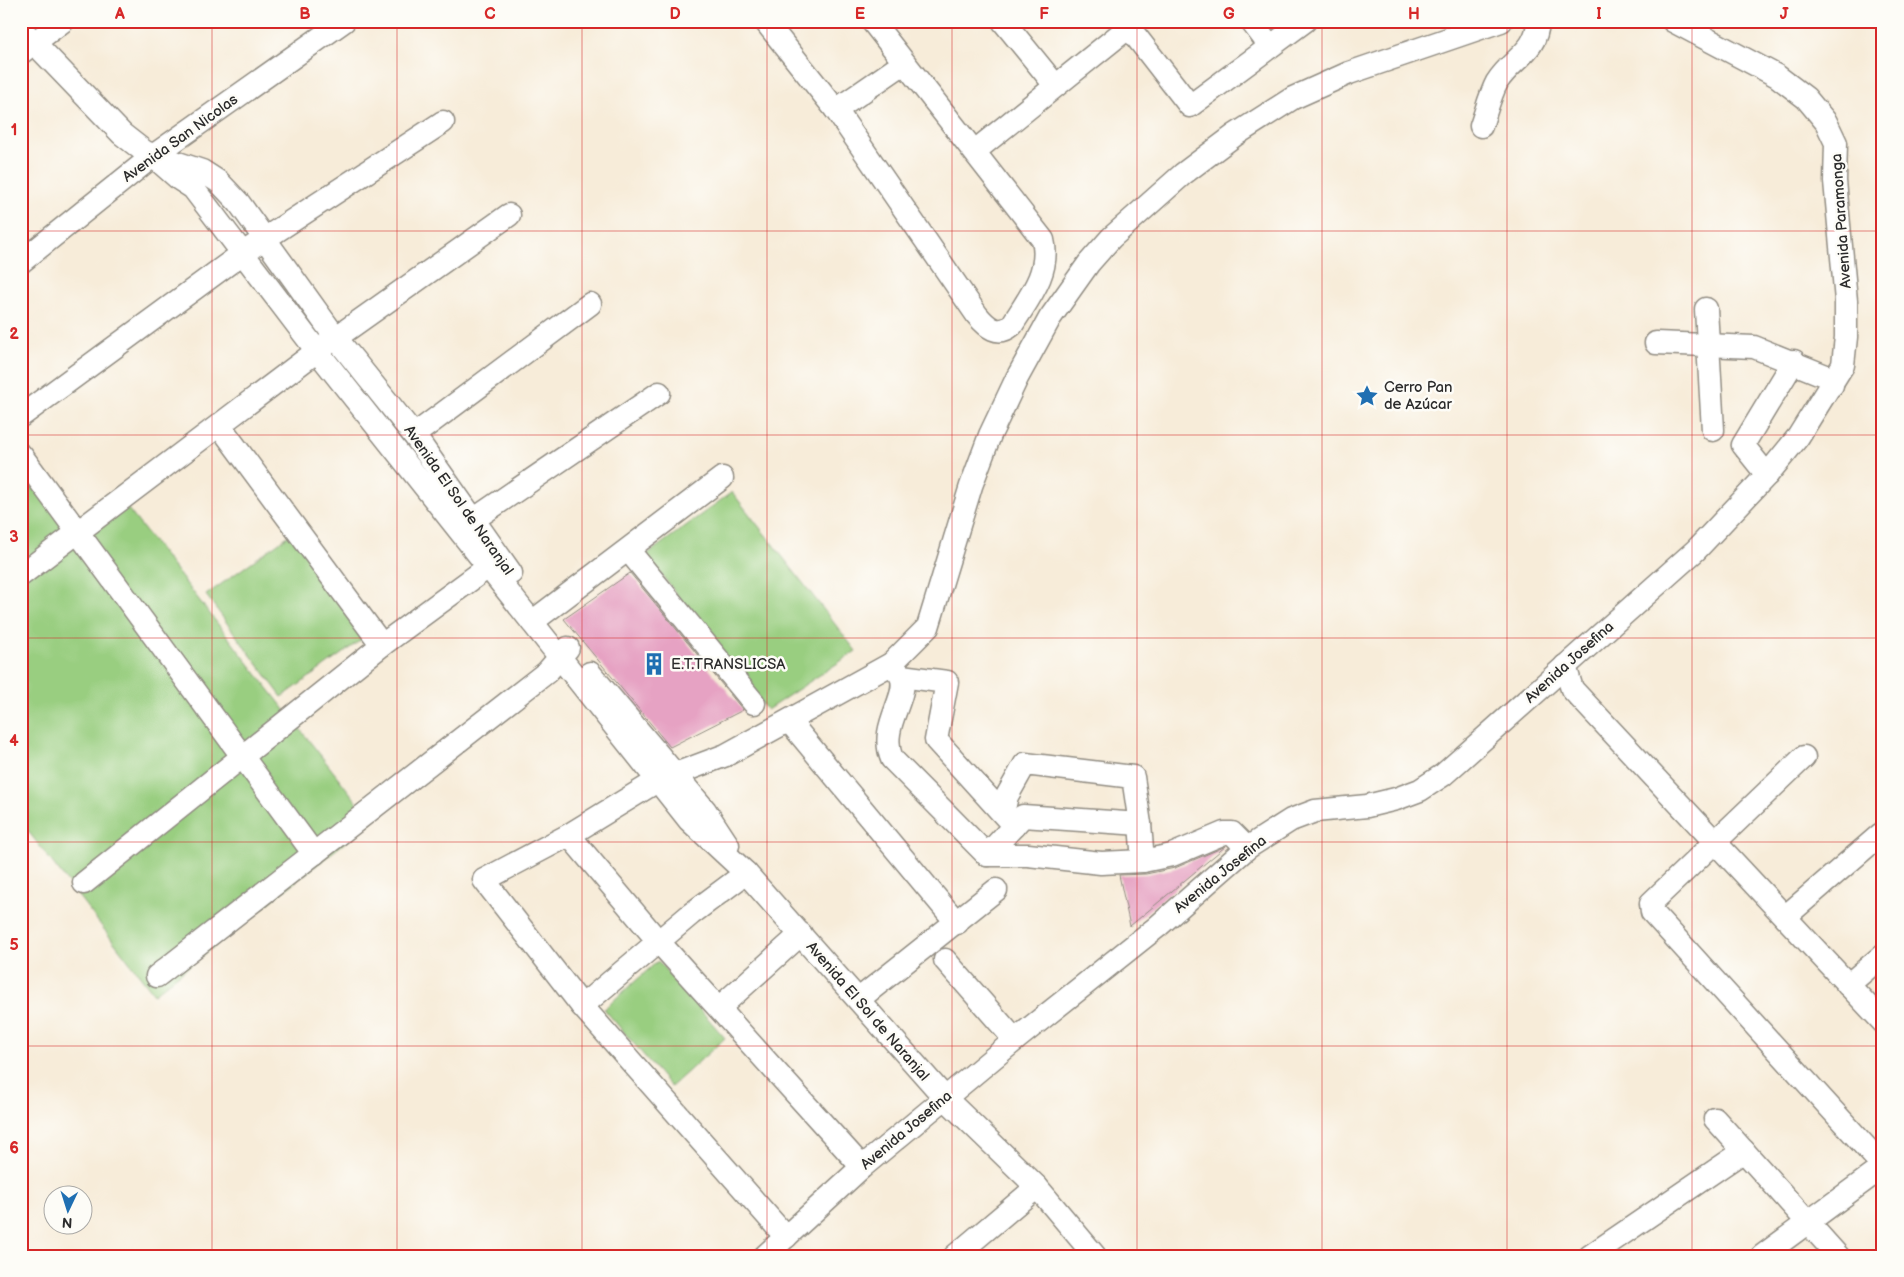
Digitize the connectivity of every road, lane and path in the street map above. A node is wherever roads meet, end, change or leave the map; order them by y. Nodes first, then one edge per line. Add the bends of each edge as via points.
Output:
1 (63, 21) edge
2 (344, 21) edge
3 (765, 21) edge
4 (872, 21) edge
5 (1003, 21) edge
6 (1251, 21) edge
7 (1305, 21) edge
8 (1502, 21) edge
9 (1538, 21) edge
10 (1673, 21) edge
11 (1127, 24) edge
12 (25, 42) edge
13 (1270, 46) junction
14 (904, 63) junction
15 (1056, 85) junction
16 (836, 110) junction
17 (443, 122) dead end
18 (1480, 126) dead end
19 (974, 151) junction
20 (153, 156) junction
21 (509, 215) dead end
22 (263, 238) junction
23 (243, 253) junction
24 (21, 262) edge
25 (590, 304) dead end
26 (1706, 309) dead end
27 (336, 338) junction
28 (1656, 344) dead end
29 (1709, 344) junction
30 (317, 351) junction
31 (1794, 361) junction
32 (1832, 385) junction
33 (659, 393) dead end
34 (21, 416) edge
35 (220, 426) junction
36 (1714, 430) dead end
37 (414, 435) junction
38 (21, 455) edge
39 (1767, 475) junction
40 (722, 478) dead end
41 (473, 520) junction
42 (78, 532) junction
43 (629, 551) junction
44 (493, 562) junction
45 (21, 575) edge
46 (537, 618) junction
47 (382, 645) junction
48 (564, 653) junction
49 (1565, 666) junction
50 (896, 670) junction
51 (754, 704) dead end
52 (789, 721) junction
53 (243, 756) junction
54 (1804, 757) dead end
55 (665, 777) junction
56 (1009, 820) junction
57 (1140, 824) junction
58 (1881, 834) dead end
59 (569, 835) junction
60 (1715, 842) junction
61 (1247, 848) junction
62 (314, 854) junction
63 (986, 855) junction
64 (1143, 861) junction
65 (746, 872) junction
66 (84, 883) dead end
67 (996, 890) dead end
68 (1785, 917) junction
69 (957, 923) junction
70 (801, 934) junction
71 (658, 941) junction
72 (1883, 955) edge
73 (944, 960) dead end
74 (157, 976) dead end
75 (1848, 985) junction
76 (859, 998) junction
77 (582, 1006) junction
78 (719, 1008) junction
79 (1883, 1022) edge
80 (1014, 1040) junction
81 (945, 1098) junction
82 (1715, 1119) dead end
83 (1744, 1151) junction
84 (1883, 1166) edge
85 (862, 1167) junction
86 (1037, 1187) junction
87 (1808, 1222) junction
88 (786, 1237) junction
89 (765, 1256) edge
90 (955, 1256) edge
91 (1095, 1256) edge
92 (1590, 1256) edge
93 (1762, 1256) edge
94 (1838, 1256) edge

1 - 12 street
2 - 20 street, Avenida San Nicolas
3 - 16 street
4 - 14 street
5 - 15 street
6 - 13 street
7 - 13 street
8 - 50 street via 1349,73 1293,98 1235,135 1184,174 1111,238 1050,318 1017,378 990,435 971,486 928,627
9 - 18 street via 1538,35 1497,82
10 - 32 street, Avenida Paramonga via 1777,76 1799,92 1826,122 1836,143 1835,181 1844,265 1846,337 1843,365
11 - 13 street via 1190,106
11 - 15 street
12 - 20 street, Avenida El Sol de Naranjal via 122,134
14 - 16 street
14 - 19 street
15 - 19 street
16 - 19 street via 977,315 987,326 1006,331 1044,269 1046,252 1043,240
17 - 22 street
20 - 22 street, Avenida El Sol de Naranjal via 186,164 219,182 239,203
20 - 23 street, Avenida El Sol de Naranjal via 193,188
20 - 24 street, Avenida San Nicolas
21 - 27 street
22 - 23 street
22 - 27 street, Avenida El Sol de Naranjal
23 - 30 street, Avenida El Sol de Naranjal
23 - 34 street
25 - 37 street
26 - 29 street
27 - 30 street
27 - 37 street, Avenida El Sol de Naranjal
28 - 29 street
29 - 31 street via 1754,347
29 - 36 street
30 - 35 street
30 - 44 street, Avenida El Sol de Naranjal
31 - 32 street via 1826,376
31 - 39 street via 1743,445
32 - 39 street, Avenida Josefina
33 - 41 street
35 - 42 street
35 - 47 street
37 - 41 street, Avenida El Sol de Naranjal
38 - 42 street
39 - 49 street, Avenida Josefina via 1696,550
40 - 43 street
41 - 44 street, Avenida El Sol de Naranjal
42 - 45 street
42 - 53 street
43 - 46 street
43 - 51 street
44 - 46 street, Avenida El Sol de Naranjal
44 - 47 street
46 - 48 street, Avenida El Sol de Naranjal
47 - 53 street
48 - 55 street, Avenida El Sol de Naranjal
48 - 62 street via 547,672
49 - 60 street via 1572,689
49 - 61 street, Avenida Josefina via 1432,783 1396,799 1367,806 1315,811 1291,820
50 - 52 street
50 - 56 street via 947,682 936,740
50 - 63 street via 902,687 888,736 892,759
52 - 55 street via 726,755
52 - 69 street
53 - 62 street
53 - 66 street
54 - 60 street
55 - 59 street
55 - 65 street, Avenida El Sol de Naranjal via 689,820
56 - 57 street via 1023,816
56 - 57 street via 1007,796 1026,764 1133,776
56 - 63 street
57 - 64 street
58 - 68 street
59 - 71 street
59 - 77 street via 484,880
60 - 68 street
60 - 84 street via 1651,903 1652,912
61 - 64 street via 1238,836 1224,833 1172,855
61 - 80 street, Avenida Josefina via 1157,927
62 - 74 street
63 - 64 street via 1101,863
65 - 70 street, Avenida El Sol de Naranjal
65 - 71 street
67 - 69 street
68 - 75 street
69 - 76 street
70 - 76 street, Avenida El Sol de Naranjal
70 - 78 street
71 - 77 street
71 - 78 street
72 - 75 street
73 - 80 street
75 - 79 street
76 - 81 street, Avenida El Sol de Naranjal
77 - 88 street
78 - 85 street
80 - 81 street, Avenida Josefina
81 - 85 street, Avenida Josefina
81 - 86 street, Avenida El Sol de Naranjal
82 - 83 street
83 - 87 street
83 - 92 street
84 - 87 street
85 - 88 street, Avenida Josefina
86 - 90 street
86 - 91 street, Avenida El Sol de Naranjal
87 - 93 street
87 - 94 street
88 - 89 street, Avenida Josefina

